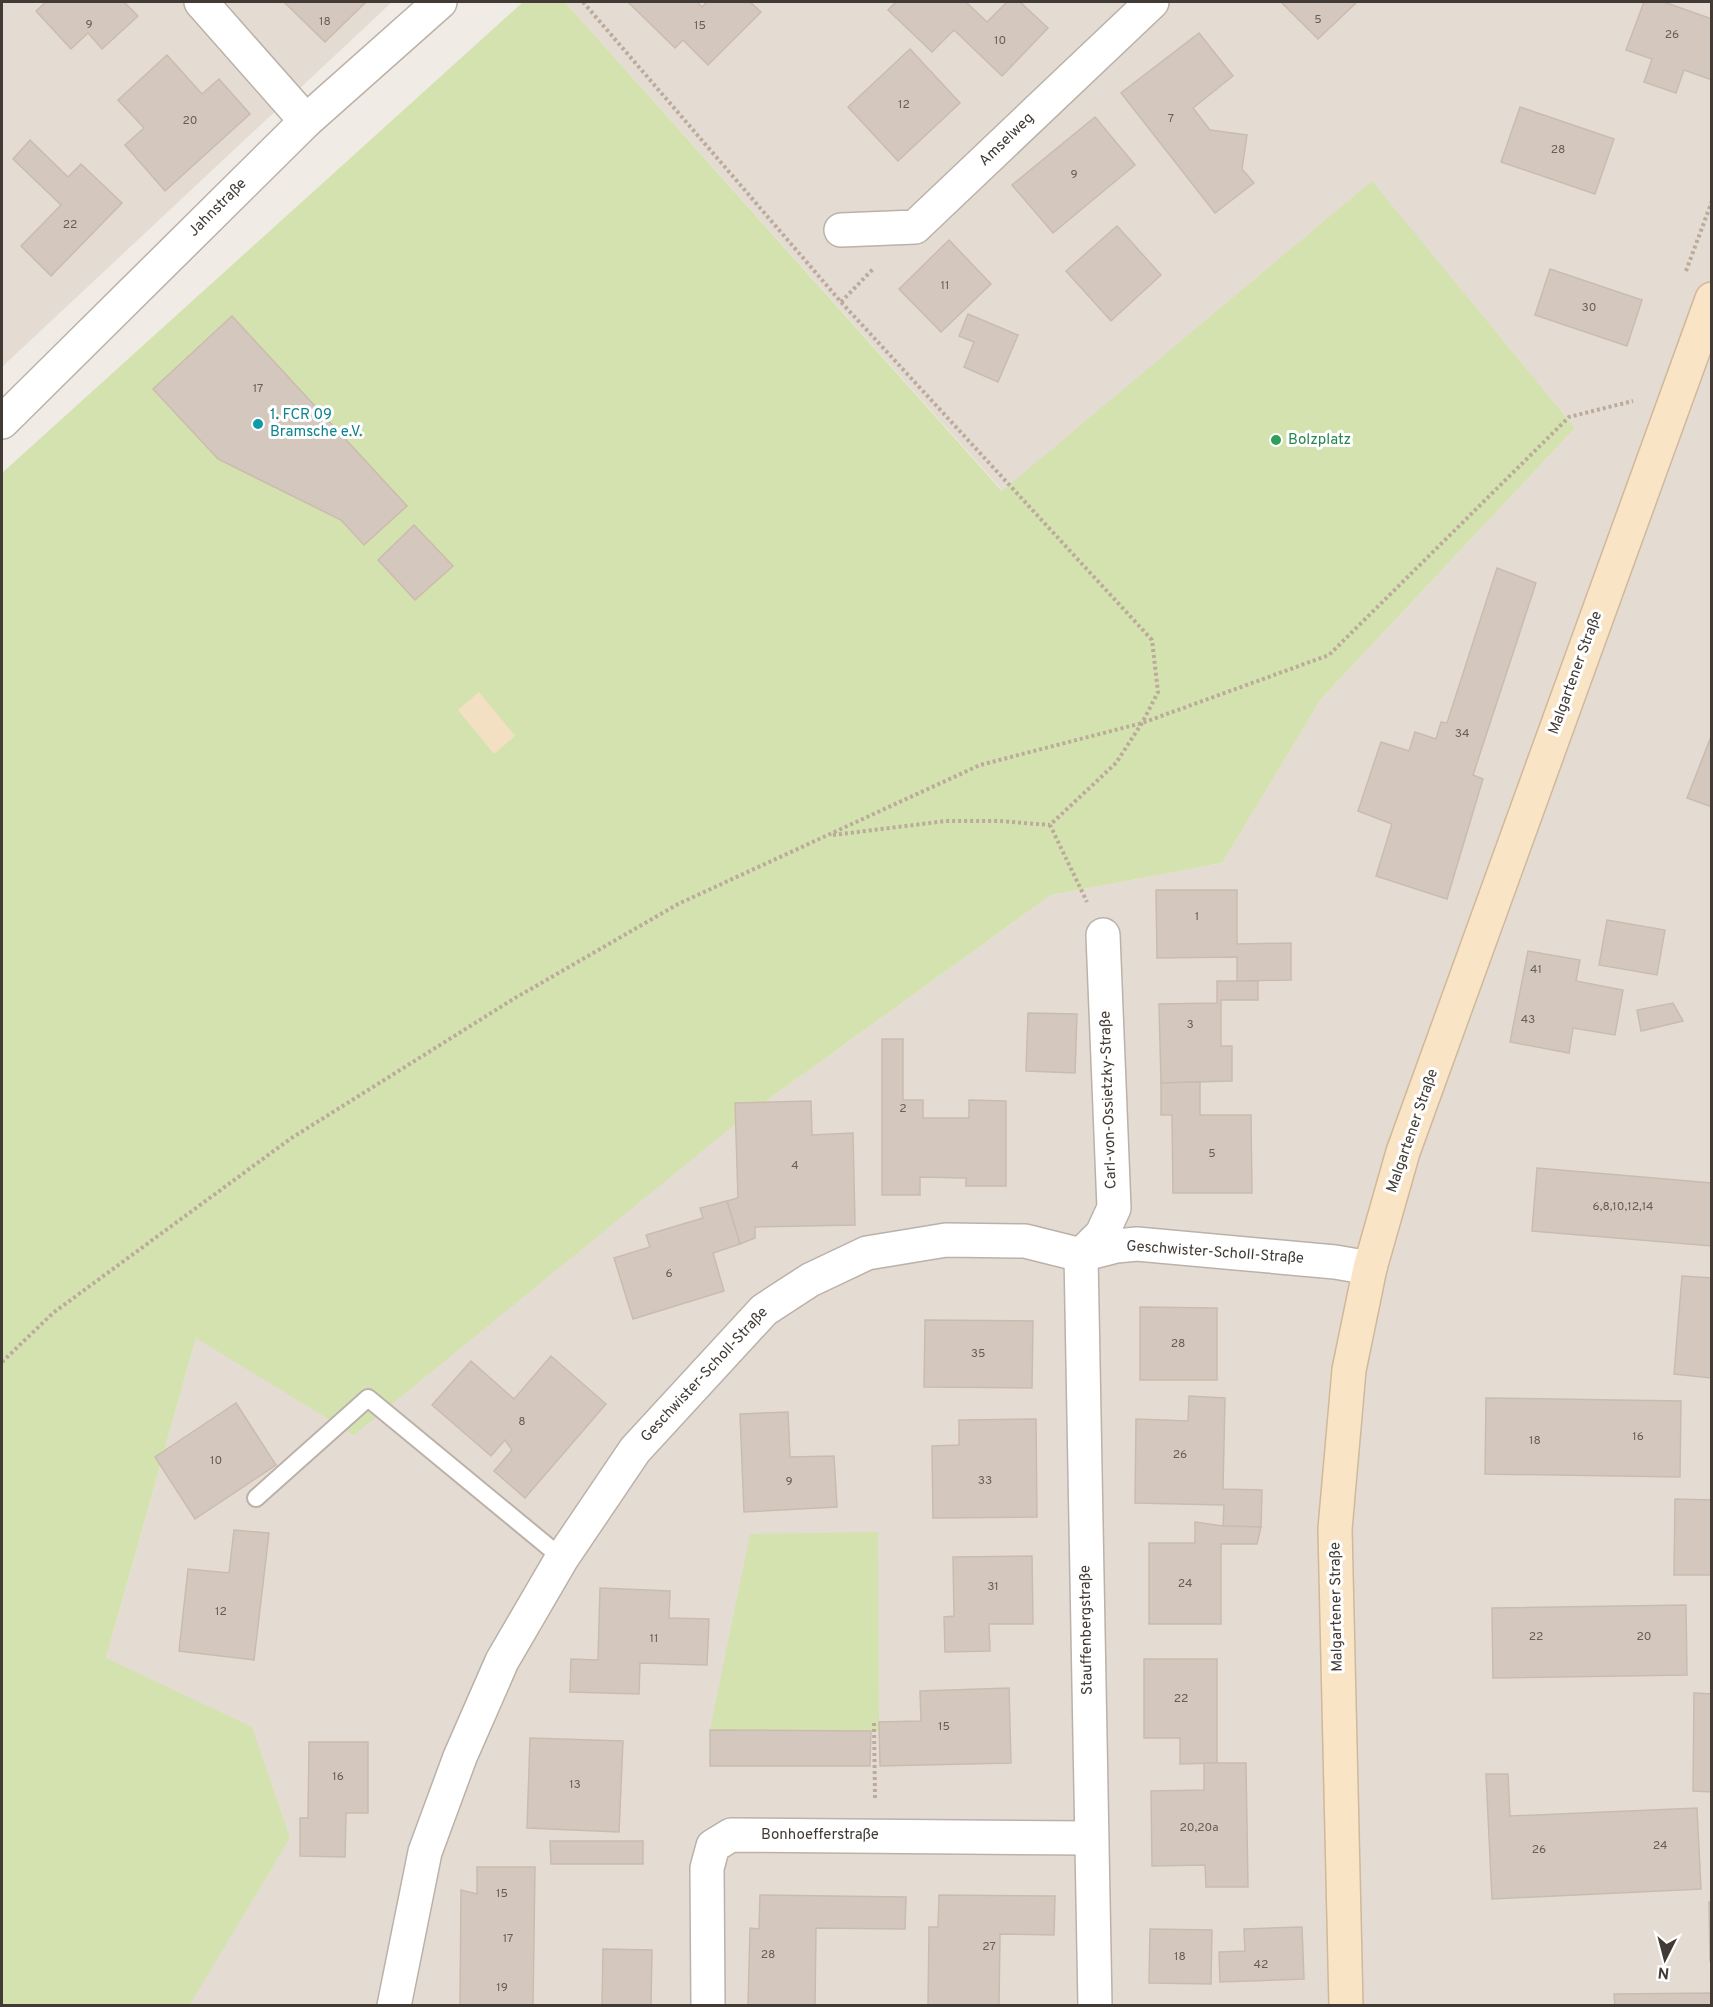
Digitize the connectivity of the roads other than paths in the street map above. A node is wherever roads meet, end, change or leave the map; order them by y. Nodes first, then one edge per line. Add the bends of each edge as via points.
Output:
1 (201, 2) edge
2 (440, 2) edge
3 (1152, 2) edge
4 (306, 121) junction
5 (841, 230) dead end
6 (1712, 299) edge
7 (7, 410) edge
8 (1103, 934) road end
9 (1081, 1255) junction
10 (1370, 1268) junction
11 (256, 1498) dead end
12 (562, 1558) junction
13 (1090, 1838) junction
14 (394, 2006) edge
15 (708, 2006) edge
16 (1095, 2006) edge
17 (1346, 2006) edge

1 - 4 street
2 - 4 street, Jahnstraße
3 - 5 street, Amselweg via 915,227
4 - 7 street, Jahnstraße
6 - 10 street, Malgartener Straße via 1403,1152
8 - 9 street, Carl-von-Ossietzky-Straße via 1114,1208 1102,1234
9 - 10 street, Geschwister-Scholl-Straße via 1137,1244
9 - 12 street, Geschwister-Scholl-Straße via 1025,1241 946,1240 867,1253 810,1280 764,1310 635,1450
9 - 13 street, Stauffenbergstraße
10 - 17 street, Malgartener Straße via 1349,1370 1335,1528
11 - 12 lane via 369,1398
12 - 14 street, Geschwister-Scholl-Straße via 502,1661 460,1757 425,1852
13 - 15 street, Bonhoefferstraße via 731,1835 713,1846 707,1868
13 - 16 street, Stauffenbergstraße

